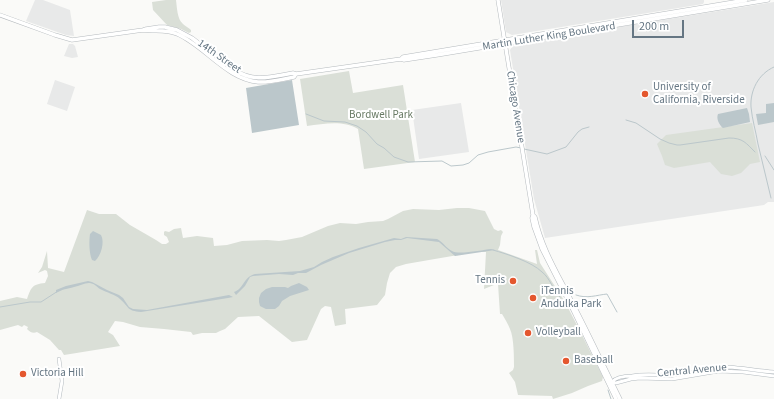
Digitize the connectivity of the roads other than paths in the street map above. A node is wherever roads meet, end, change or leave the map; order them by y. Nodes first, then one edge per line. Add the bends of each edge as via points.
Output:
1 (498, 0) edge
2 (746, 0) edge
3 (768, 0) edge
4 (0, 15) edge
5 (143, 30) junction
6 (505, 42) junction
7 (296, 74) junction
8 (241, 78) joint
9 (533, 215) junction
10 (536, 232) junction
11 (543, 244) junction
12 (542, 249) junction
13 (59, 359) dead end
14 (774, 372) edge
15 (774, 376) edge
16 (610, 382) junction
17 (59, 399) edge
18 (616, 399) edge
19 (620, 399) edge

1 - 6 main road, Chicago Avenue
2 - 6 main road, Martin Luther King Boulevard
3 - 6 main road, Martin Luther King Boulevard
4 - 5 main road, 14th Street via 72,40
5 - 7 main road, 14th Street via 165,27 177,30 240,74 259,78
5 - 8 main road, 14th Street via 178,34
6 - 7 main road, Martin Luther King Boulevard
6 - 9 main road, Chicago Avenue
7 - 8 main road, Martin Luther King Boulevard via 294,77 260,82
9 - 10 main road, Chicago Avenue
9 - 11 main road, Chicago Avenue
10 - 11 main road
10 - 12 main road, Chicago Avenue
11 - 12 main road
11 - 16 main road, Chicago Avenue
12 - 16 main road, Chicago Avenue
13 - 17 main road via 62,381
14 - 16 main road, Central Avenue via 719,368 677,375 643,374
15 - 16 main road, Central Avenue via 729,371 672,379 637,378
16 - 18 main road, Chicago Avenue
16 - 19 main road, Chicago Avenue

